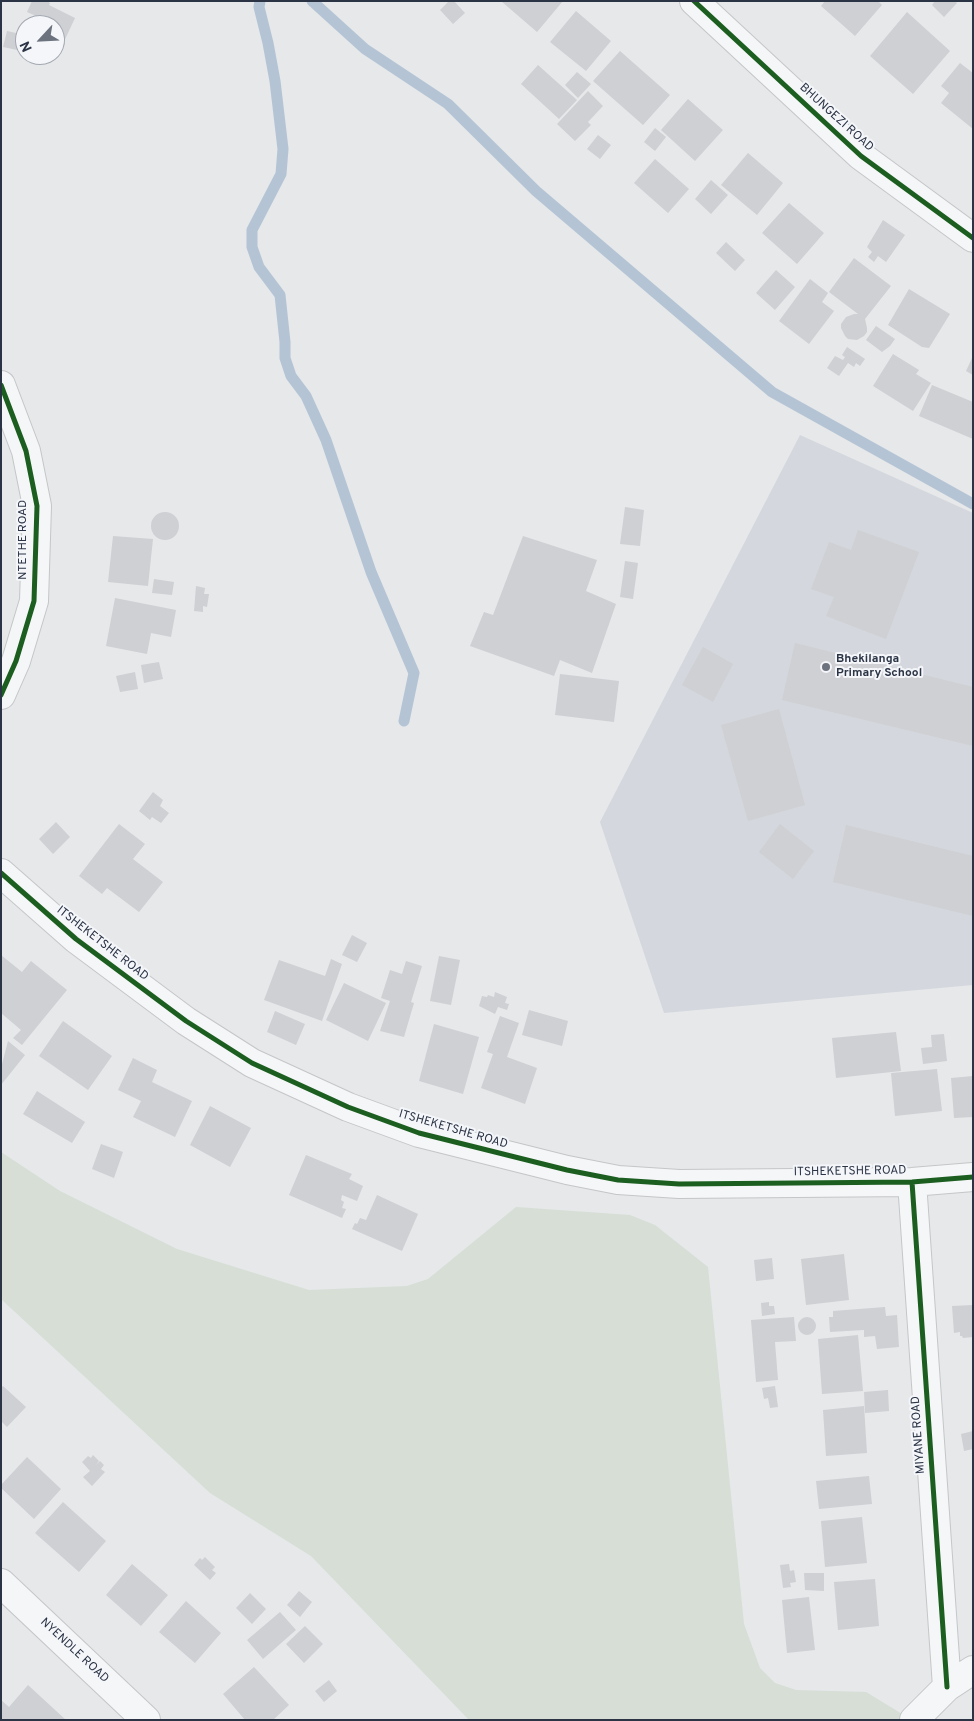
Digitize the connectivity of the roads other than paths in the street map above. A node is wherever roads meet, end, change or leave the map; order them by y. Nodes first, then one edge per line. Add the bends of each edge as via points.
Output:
1 (694, 1) edge
2 (973, 238) edge
3 (1, 385) edge
4 (1, 695) edge
5 (1, 873) edge
6 (973, 1177) edge
7 (912, 1182) junction
8 (1, 1583) edge
9 (973, 1670) edge
10 (947, 1687) junction
11 (146, 1720) edge
12 (914, 1720) edge

1 - 2 street, BHUNGEZI ROAD via 862,156
3 - 4 street, NTETHE ROAD via 26,451 36,506 34,601 16,661
5 - 7 street, ITSHEKETSHE ROAD via 76,939 186,1021 252,1063 348,1107 419,1133 618,1180 679,1184
6 - 7 street, ITSHEKETSHE ROAD
7 - 10 street, MIYANE ROAD
8 - 11 street, NYENDLE ROAD
9 - 10 street
10 - 12 street

